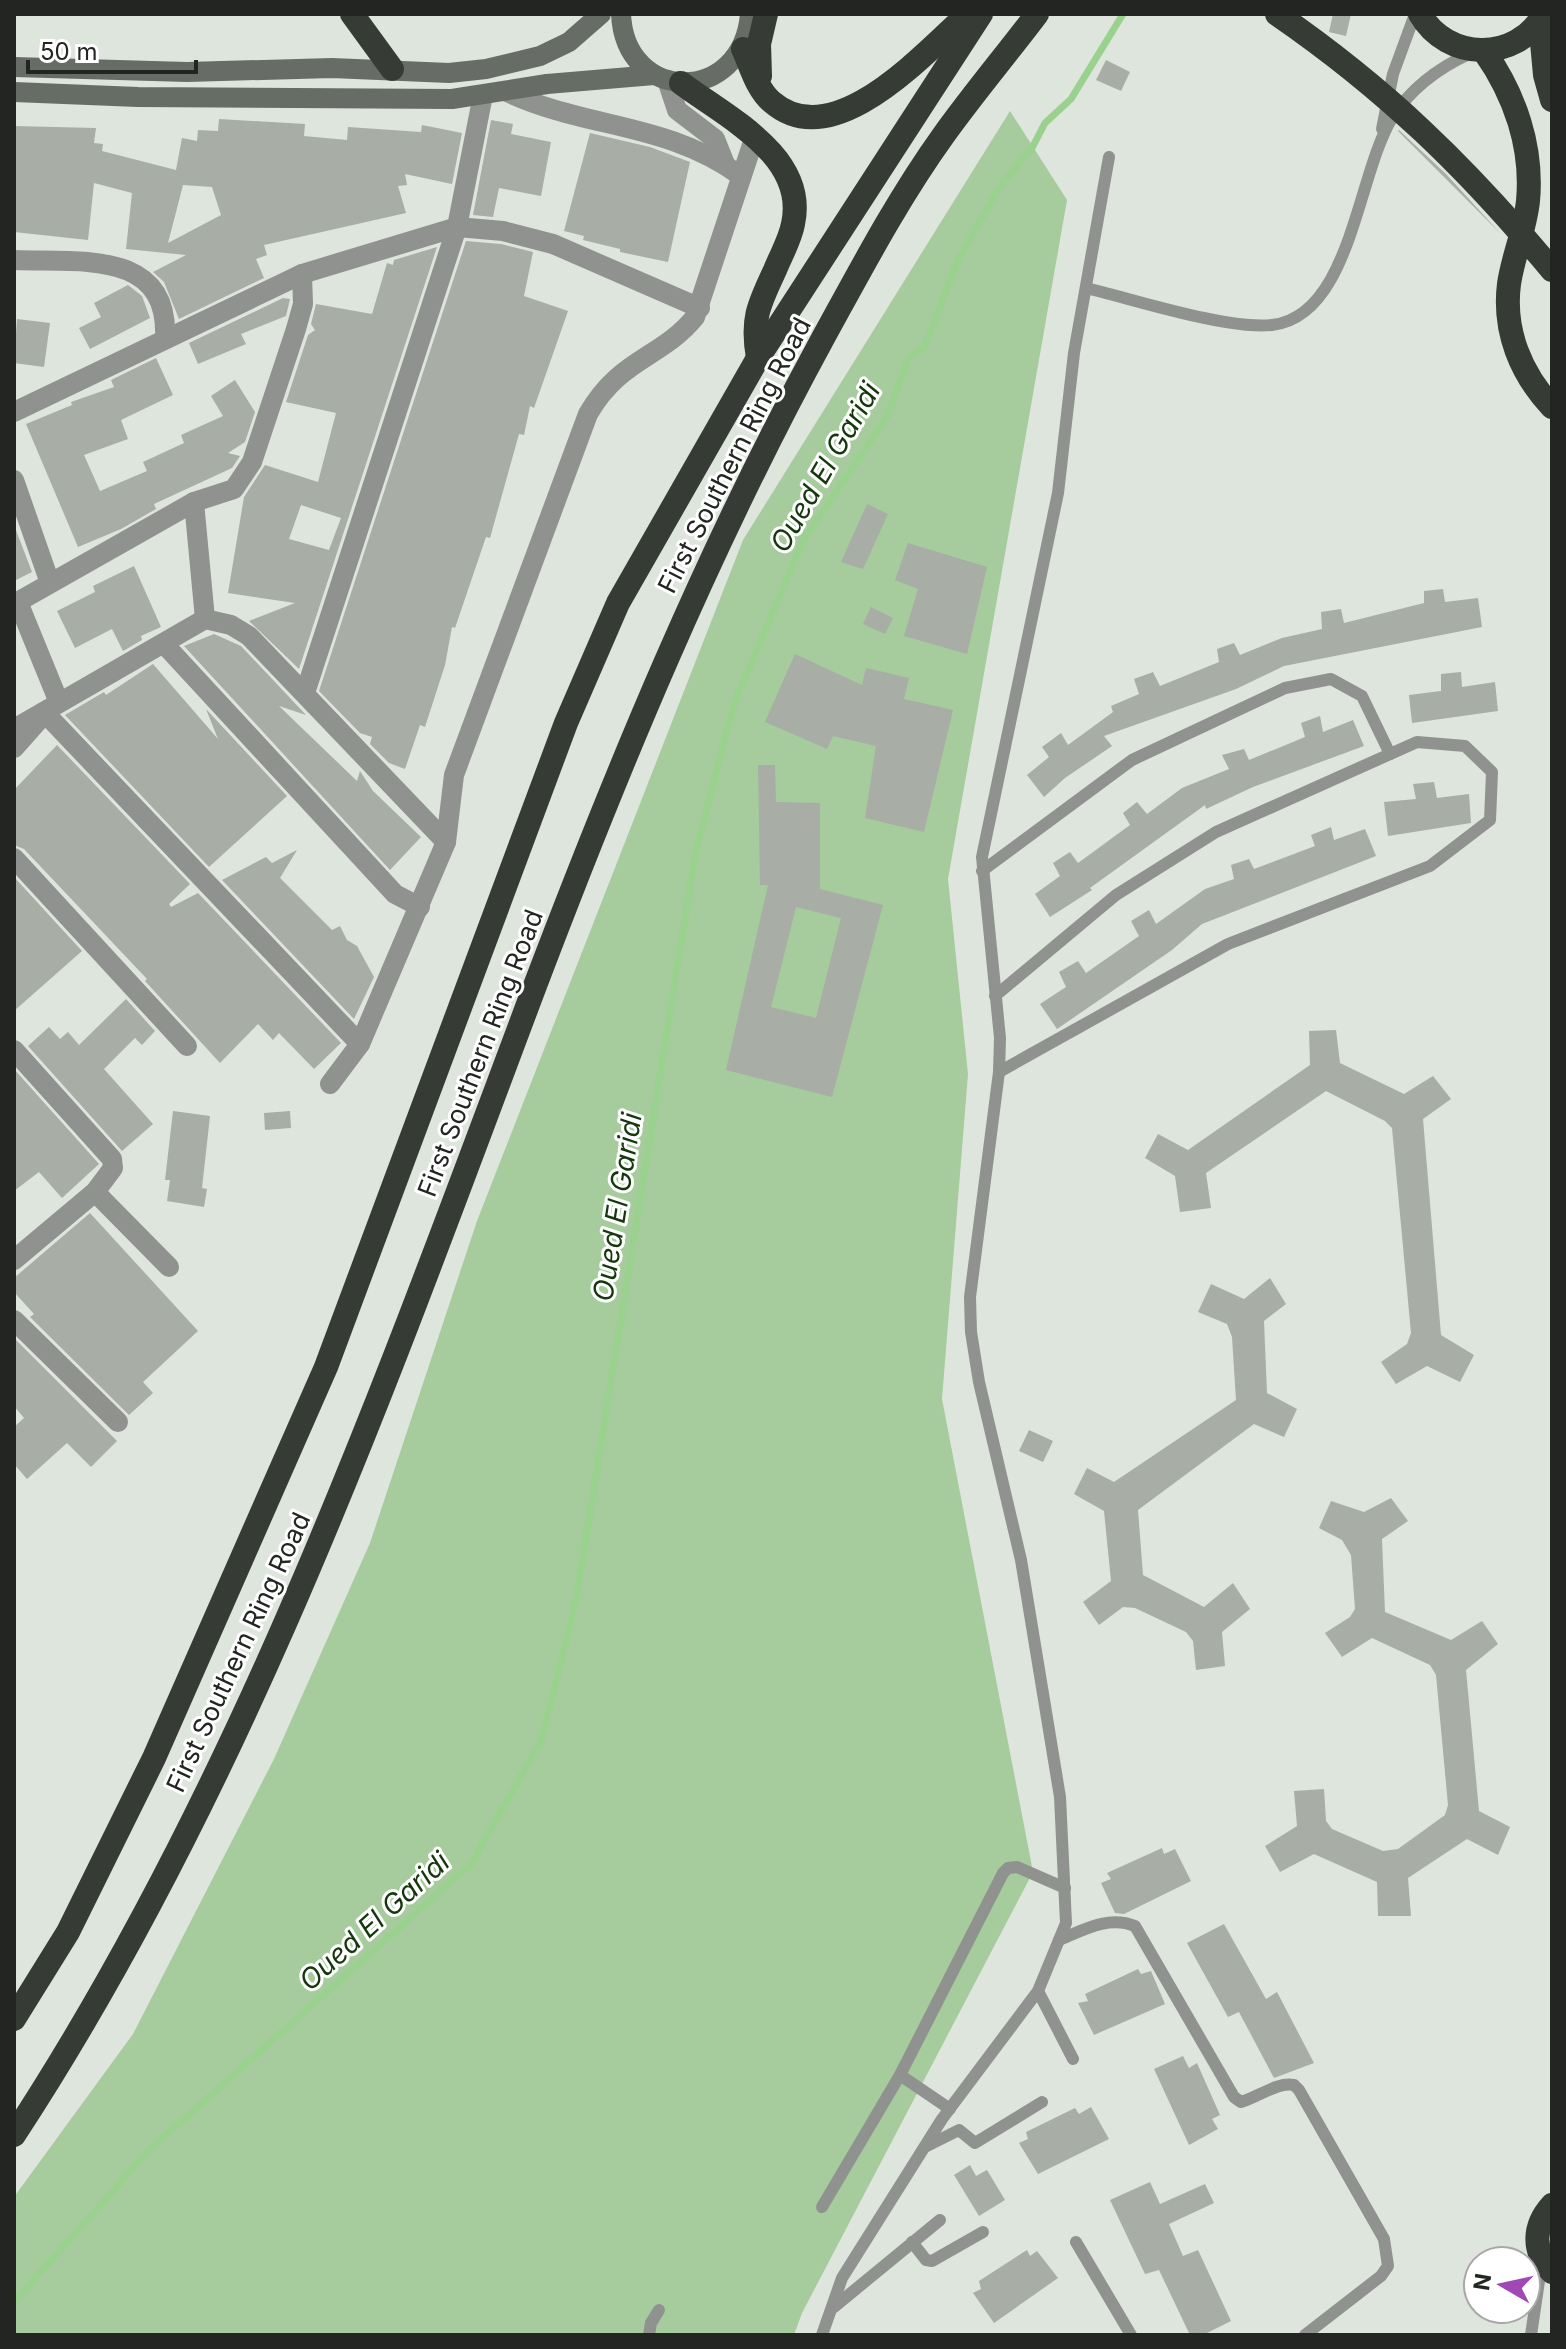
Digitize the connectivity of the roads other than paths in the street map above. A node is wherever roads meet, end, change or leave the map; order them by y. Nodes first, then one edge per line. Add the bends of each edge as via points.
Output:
1 (352, 14) edge
2 (601, 14) edge
3 (621, 14) edge
4 (750, 14) edge
5 (764, 14) edge
6 (968, 14) edge
7 (981, 14) edge
8 (1037, 14) edge
9 (1277, 14) edge
10 (1418, 14) edge
11 (1542, 17) edge
12 (745, 42) junction
13 (1480, 51) junction
14 (14, 67) edge
15 (392, 69) junction
16 (667, 79) junction
17 (505, 91) junction
18 (14, 92) edge
19 (764, 94) junction
20 (483, 95) junction
21 (1552, 100) edge
22 (754, 139) junction
23 (1380, 140) junction
24 (1109, 157) dead end
25 (733, 170) junction
26 (457, 227) junction
27 (14, 260) edge
28 (1552, 270) edge
29 (302, 274) junction
30 (1086, 288) junction
31 (700, 308) junction
32 (165, 338) junction
33 (758, 358) junction
34 (1552, 407) edge
35 (14, 412) edge
36 (14, 480) edge
37 (194, 502) junction
38 (50, 583) junction
39 (16, 603) edge
40 (205, 619) junction
41 (165, 645) junction
42 (305, 693) junction
43 (51, 706) junction
44 (14, 729) edge
45 (14, 748) edge
46 (1390, 754) junction
47 (446, 842) junction
48 (14, 858) edge
49 (982, 871) junction
50 (420, 907) junction
51 (995, 996) junction
52 (360, 1044) junction
53 (187, 1046) dead end
54 (14, 1050) edge
55 (999, 1072) junction
56 (330, 1084) dead end
57 (95, 1192) junction
58 (18, 1248) edge
59 (169, 1267) dead end
60 (14, 1320) edge
61 (118, 1422) dead end
62 (1065, 1888) junction
63 (1059, 1940) junction
64 (1038, 1991) junction
65 (14, 2019) edge
66 (1073, 2059) dead end
67 (900, 2075) junction
68 (1042, 2102) dead end
69 (950, 2109) junction
70 (14, 2135) edge
71 (924, 2148) junction
72 (1552, 2205) edge
73 (822, 2207) dead end
74 (940, 2220) dead end
75 (983, 2232) dead end
76 (912, 2242) junction
77 (1076, 2242) dead end
78 (1547, 2266) edge
79 (831, 2309) junction
80 (659, 2310) dead end
81 (649, 2335) edge
82 (822, 2335) edge
83 (1131, 2335) edge
84 (1305, 2335) edge
85 (1531, 2335) edge

1 - 15 highway
2 - 15 street via 569,42 540,56 449,73
3 - 16 street via 628,47
4 - 12 street
5 - 12 street
5 - 19 highway via 759,44
6 - 19 highway via 885,87 832,116 795,115
7 - 33 highway, First Southern Ring Road
8 - 70 highway, First Southern Ring Road via 941,138 870,253 730,517 614,778 363,1443 313,1561 153,1896
9 - 28 highway via 1338,56 1417,122 1489,194
10 - 13 highway via 1447,42
10 - 23 lane via 1393,74
11 - 13 highway via 1510,45
11 - 21 highway via 1543,62
12 - 16 street via 734,61 710,78
12 - 19 highway
13 - 23 lane via 1451,62 1419,87
13 - 34 highway via 1514,106 1528,173 1526,221 1509,284 1511,337 1525,371
14 - 15 street via 187,72
16 - 17 street
16 - 22 highway
16 - 25 street via 677,110 715,139
17 - 20 street
17 - 25 street via 553,111 659,134
18 - 20 street via 138,97
20 - 26 street
22 - 25 street
22 - 33 highway via 783,165 795,208 790,237 754,320
23 - 30 lane via 1327,290 1304,313 1274,325 1241,325
24 - 30 lane
25 - 31 street
26 - 29 street
26 - 31 street via 540,240
26 - 42 street
27 - 32 street via 129,270 158,294 166,316
29 - 32 street
29 - 37 street via 300,317 252,462 234,489
30 - 49 lane via 1058,493
31 - 47 street via 681,331 618,374 588,414 454,775
32 - 35 street
33 - 65 highway, First Southern Ring Road via 618,603 566,723 326,1367 154,1758 68,1932
36 - 38 street
37 - 38 street
37 - 40 street
38 - 39 street
39 - 43 street
40 - 41 street
40 - 42 street via 249,636
41 - 43 street
41 - 50 street via 395,894
42 - 47 street
43 - 44 street
43 - 45 street
43 - 52 street
46 - 49 lane via 1362,696 1331,679 1285,688 1132,760
46 - 51 lane via 1216,832 1116,895
46 - 55 lane via 1417,742 1465,746 1492,772 1490,820 1430,866 1228,944
47 - 50 street
48 - 53 street
49 - 51 lane
50 - 52 street
51 - 55 lane
52 - 56 street
54 - 57 street via 112,1159 109,1176
55 - 62 lane via 970,1297 971,1332 1021,1560 1060,1797
57 - 58 street
57 - 59 street
60 - 61 street
62 - 63 lane via 1066,1923
62 - 67 lane via 1017,1867 1003,1873
63 - 64 lane
63 - 84 lane via 1096,1924 1135,1926 1234,2097 1241,2102 1286,2084 1299,2090 1384,2239 1388,2266
64 - 66 lane
64 - 69 lane
67 - 69 lane
67 - 73 lane
68 - 71 lane via 975,2143 959,2130
69 - 71 lane
71 - 79 lane via 842,2278
72 - 78 highway via 1536,2237
74 - 76 lane
75 - 76 lane via 932,2261
76 - 79 lane
77 - 83 lane
78 - 85 lane
79 - 82 lane
80 - 81 lane

